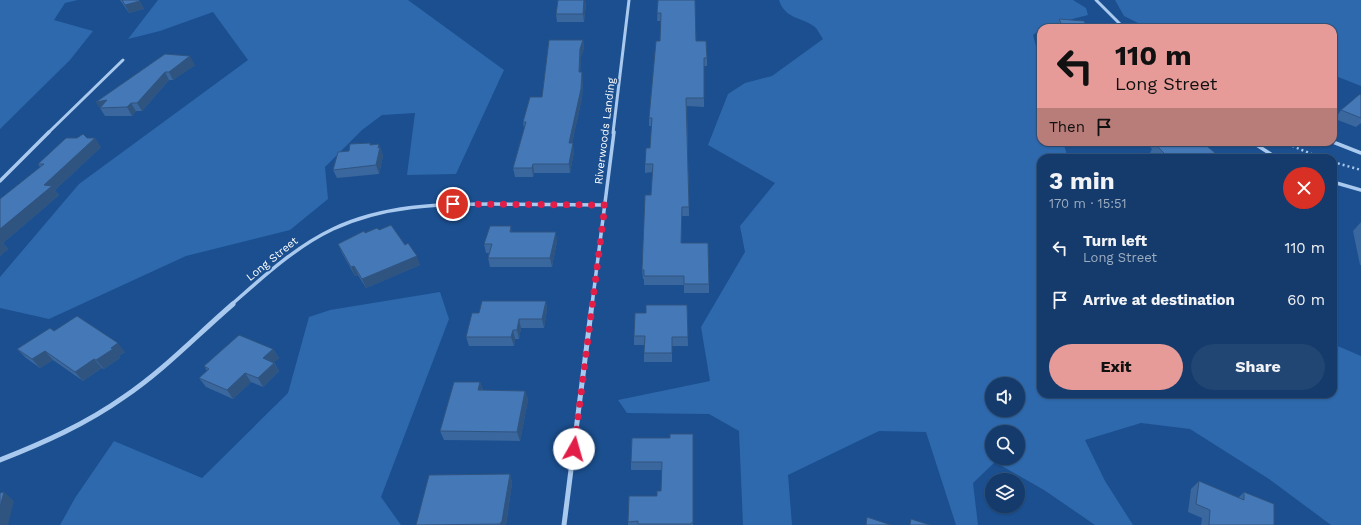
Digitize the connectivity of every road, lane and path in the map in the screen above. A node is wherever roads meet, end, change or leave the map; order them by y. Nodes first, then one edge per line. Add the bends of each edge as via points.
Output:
1 (629, 0) edge
2 (1096, 0) edge
3 (1120, 24) edge
4 (123, 60) dead end
5 (1337, 144) edge
6 (1258, 146) edge
7 (1292, 146) edge
8 (1361, 153) edge
9 (1271, 154) edge
10 (1312, 154) edge
11 (1337, 163) edge
12 (1361, 170) edge
13 (0, 182) edge
14 (1337, 183) edge
15 (1361, 190) edge
16 (605, 205) junction
17 (0, 460) edge
18 (564, 525) edge

1 - 16 street, Riverwoods Landing
2 - 3 street
4 - 13 street
5 - 8 street
6 - 9 street
7 - 10 path
11 - 12 path
14 - 15 street
16 - 17 street, Long Street via 423,205 369,214 345,223 292,252 154,374 115,404 83,424
16 - 18 street, Riverwoods Landing

